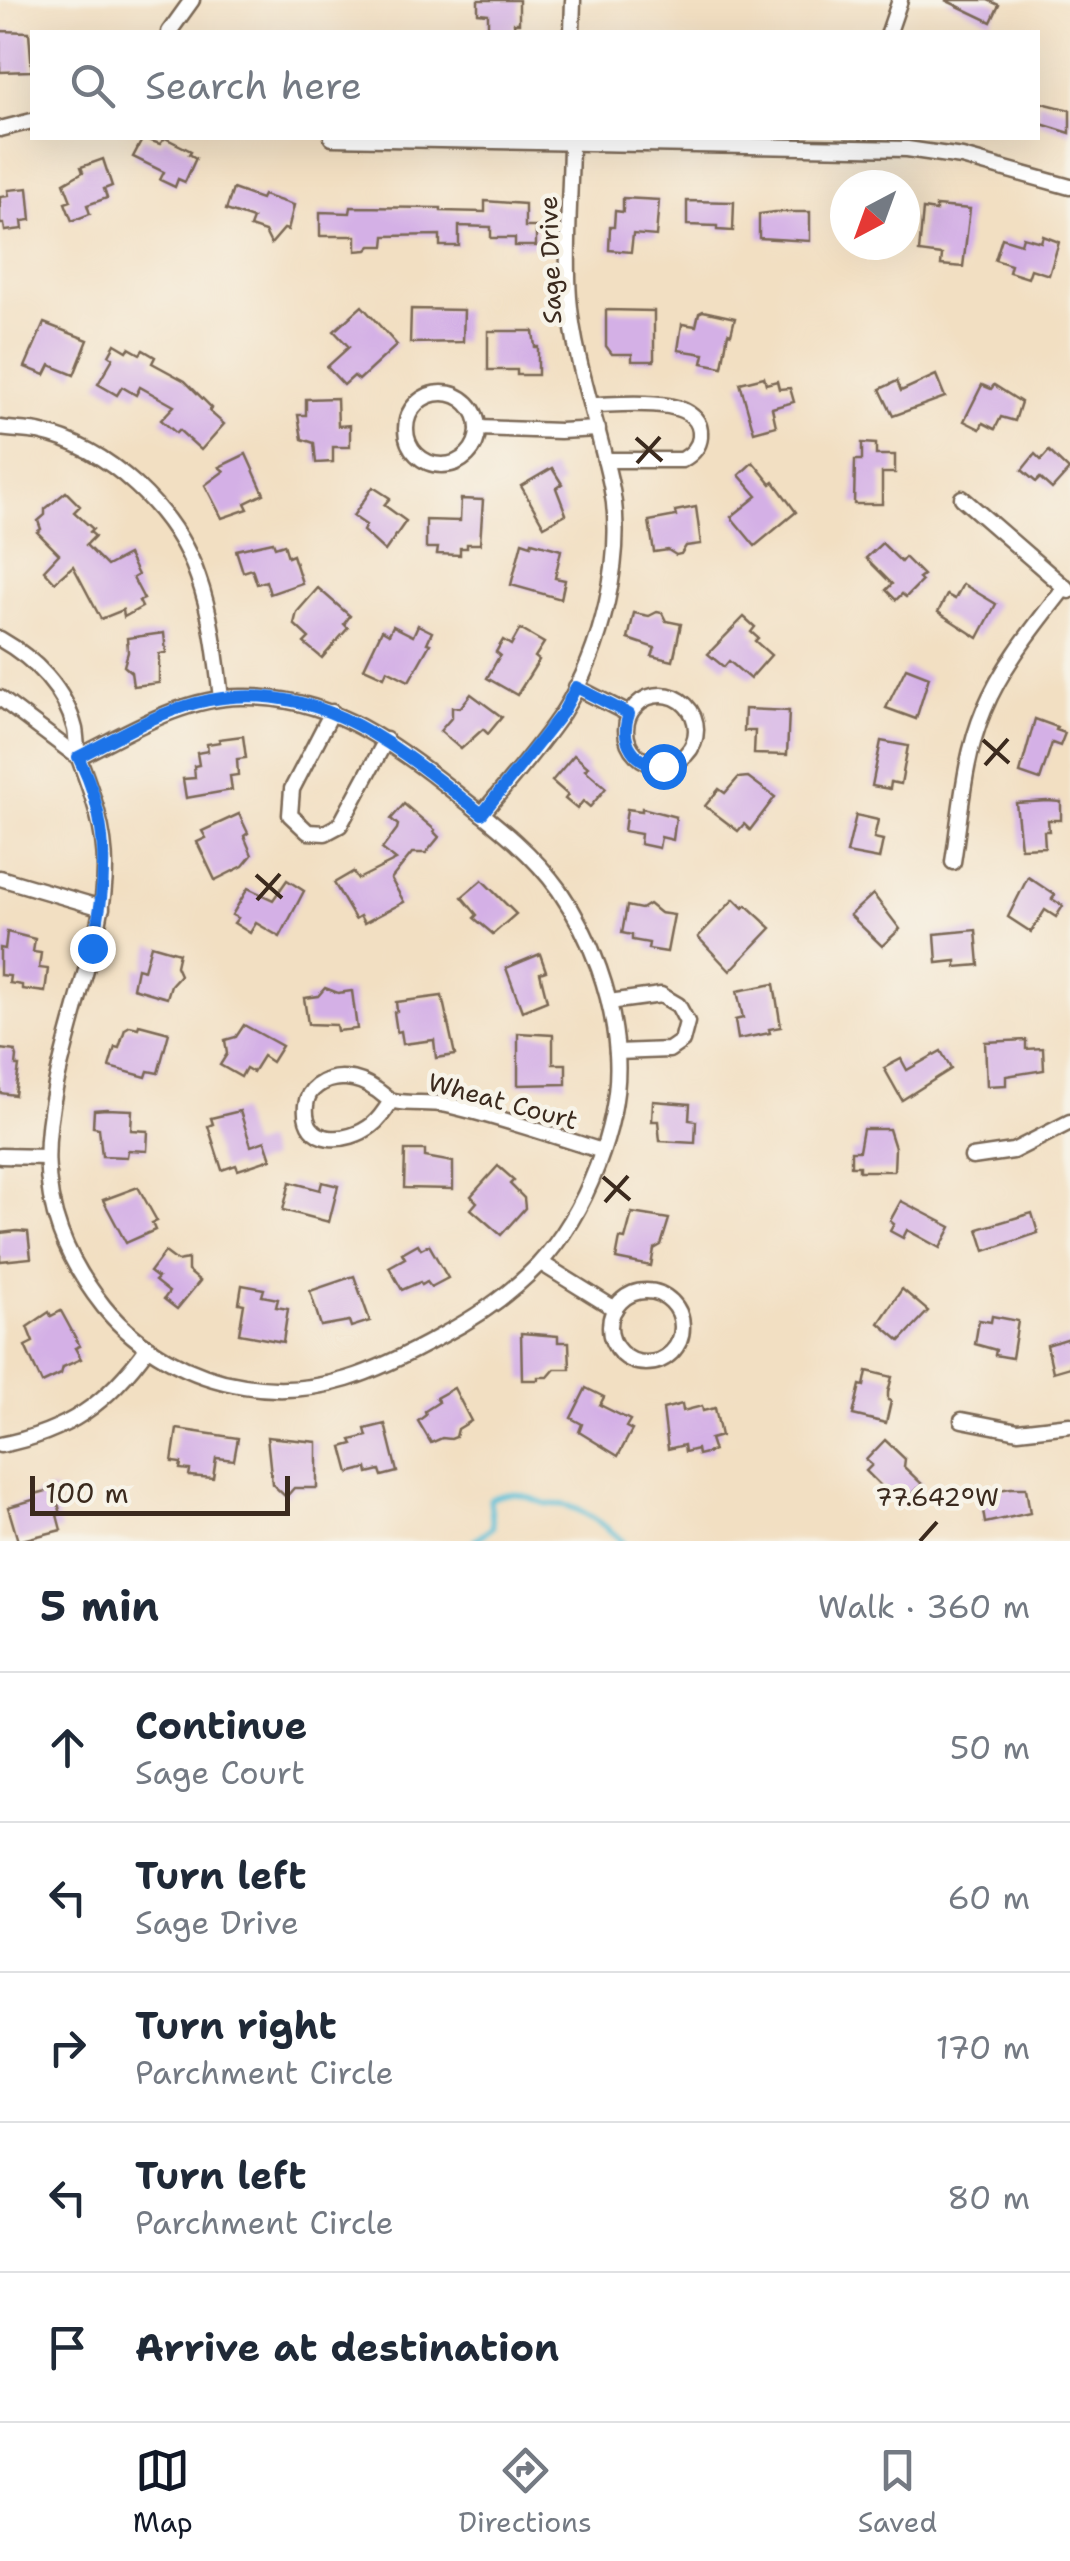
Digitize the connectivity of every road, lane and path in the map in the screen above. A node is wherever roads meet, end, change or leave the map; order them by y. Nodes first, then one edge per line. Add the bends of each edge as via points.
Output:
1 (192, 0) edge
2 (573, 0) edge
3 (900, 0) edge
4 (170, 30) edge
5 (572, 30) edge
6 (890, 30) edge
7 (30, 121) edge
8 (0, 129) edge
9 (571, 140) edge
10 (870, 142) edge
11 (1070, 187) edge
12 (592, 405) junction
13 (0, 428) edge
14 (478, 428) junction
15 (598, 428) junction
16 (605, 460) junction
17 (962, 498) dead end
18 (1068, 589) edge
19 (0, 638) edge
20 (576, 687) junction
21 (0, 698) edge
22 (221, 698) junction
23 (332, 712) junction
24 (629, 714) junction
25 (386, 740) junction
26 (78, 757) junction
27 (482, 814) junction
28 (953, 862) dead end
29 (0, 878) edge
30 (102, 908) junction
31 (609, 1002) junction
32 (618, 1052) junction
33 (391, 1101) junction
34 (1070, 1122) edge
35 (602, 1151) junction
36 (0, 1156) edge
37 (46, 1157) junction
38 (972, 1157) dead end
39 (541, 1262) junction
40 (615, 1310) junction
41 (148, 1347) junction
42 (962, 1420) dead end
43 (1070, 1425) edge
44 (0, 1445) edge

1 - 4 street
2 - 5 street
3 - 6 street
7 - 8 street
9 - 10 street
9 - 12 street, Sage Drive via 569,296
10 - 11 street via 962,157
12 - 15 street, Sage Drive
12 - 16 street via 680,407 698,424 699,442 682,460
13 - 22 street via 55,437 98,457 166,519 202,588
14 - 14 street via 466,402 440,394 416,405 406,431 418,456 444,465 469,454
14 - 15 street
15 - 16 street, Sage Drive
16 - 20 street, Sage Drive via 613,560 601,624
17 - 18 street
18 - 28 street via 1023,641 984,710 970,752
19 - 26 street via 36,664 58,691
20 - 24 street
20 - 27 street, Sage Drive
21 - 26 street
22 - 23 street via 276,698
22 - 26 street via 158,717
23 - 25 street
23 - 25 street via 289,797 294,822 308,832 340,825
24 - 24 street via 627,741 644,762 672,764 692,747 694,720 677,699 650,697
25 - 27 street
26 - 30 street via 102,830
27 - 31 street via 558,889 586,935
29 - 30 street
30 - 37 street via 52,1099
31 - 32 street
31 - 32 street via 661,994 678,1005 686,1022 682,1041 668,1050
32 - 35 street
33 - 33 street, Wheat Court via 365,1083 330,1079 312,1090 306,1115 310,1128 330,1140 349,1137 372,1125
33 - 35 street, Wheat Court via 444,1104
34 - 38 street via 1013,1151
35 - 39 street via 575,1214
36 - 37 street
37 - 41 street via 56,1221 69,1254 110,1315
39 - 40 street
39 - 41 street via 458,1328 389,1365 330,1385 245,1387 187,1369
40 - 40 street via 612,1337 629,1358 656,1361 678,1344 681,1316 664,1295 636,1292
41 - 44 street via 125,1380 83,1414 33,1439
42 - 43 street via 1018,1432

